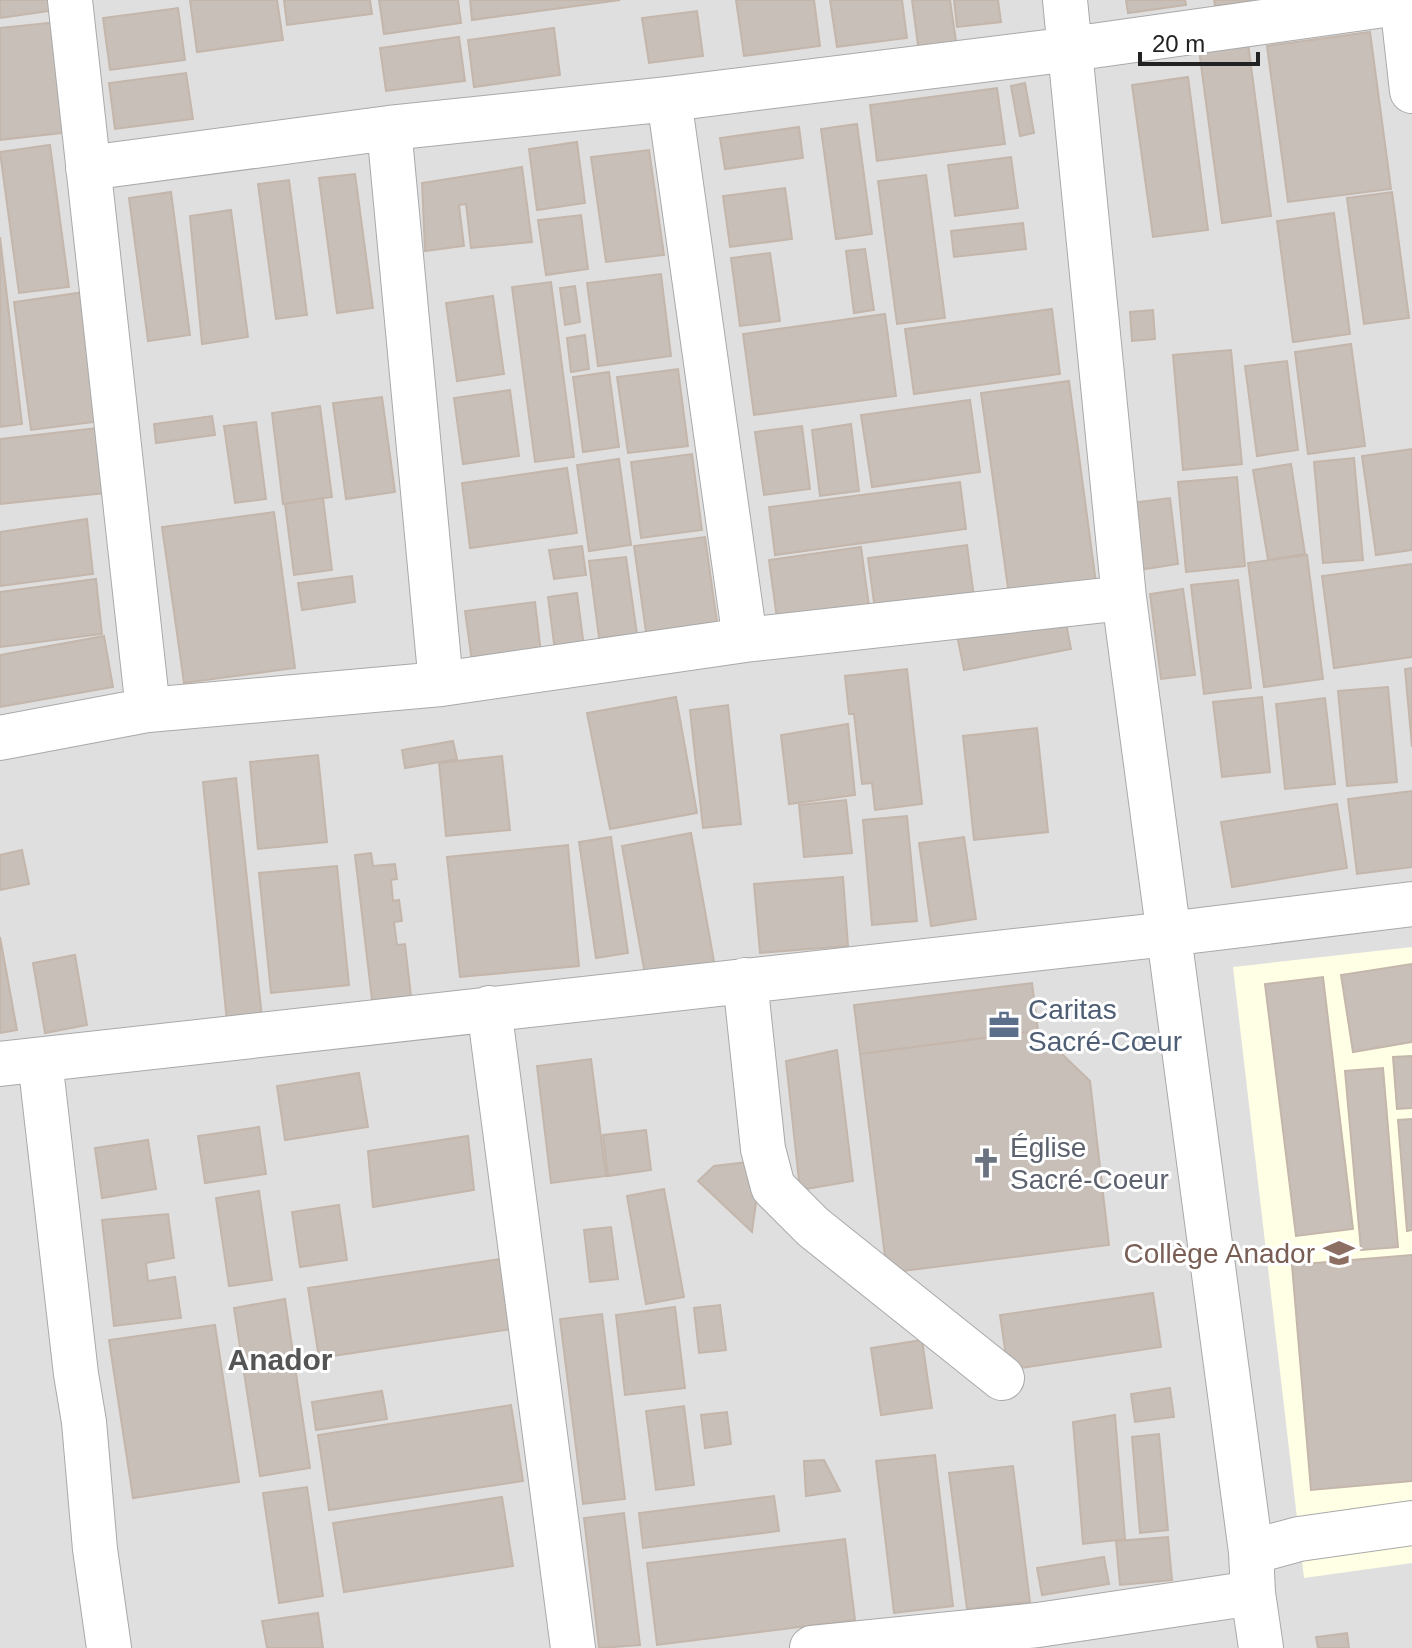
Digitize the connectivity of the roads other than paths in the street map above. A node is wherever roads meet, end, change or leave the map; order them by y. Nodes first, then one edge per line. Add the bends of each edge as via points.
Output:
1 (70, 0) edge
2 (1065, 0) edge
3 (1407, 1) edge
4 (1071, 49) junction
5 (1412, 91) edge
6 (669, 99) junction
7 (389, 128) junction
8 (88, 168) junction
9 (1124, 598) junction
10 (745, 640) junction
11 (441, 684) junction
12 (148, 710) junction
13 (0, 738) edge
14 (1412, 904) edge
15 (1168, 934) junction
16 (745, 980) junction
17 (489, 1008) junction
18 (20, 1062) edge
19 (1002, 1378) dead end
20 (1412, 1523) edge
21 (1252, 1572) junction
22 (1039, 1636) edge
23 (886, 1644) edge
24 (109, 1648) edge
25 (573, 1648) edge
26 (812, 1648) edge
27 (1261, 1648) edge

1 - 8 street
2 - 4 street
3 - 4 street
3 - 5 street
4 - 6 street
4 - 9 street
6 - 7 street
6 - 10 street
7 - 8 street
7 - 11 street
8 - 12 street
9 - 10 street
9 - 15 street
10 - 11 street
11 - 12 street
12 - 13 street
14 - 15 street
15 - 16 street
15 - 21 street
16 - 17 street
16 - 19 street via 763,1149 773,1187 813,1227
17 - 18 street
17 - 25 street
18 - 24 street via 84,1422
20 - 21 street via 1299,1539
21 - 22 street
21 - 27 street
22 - 23 street
23 - 26 street

